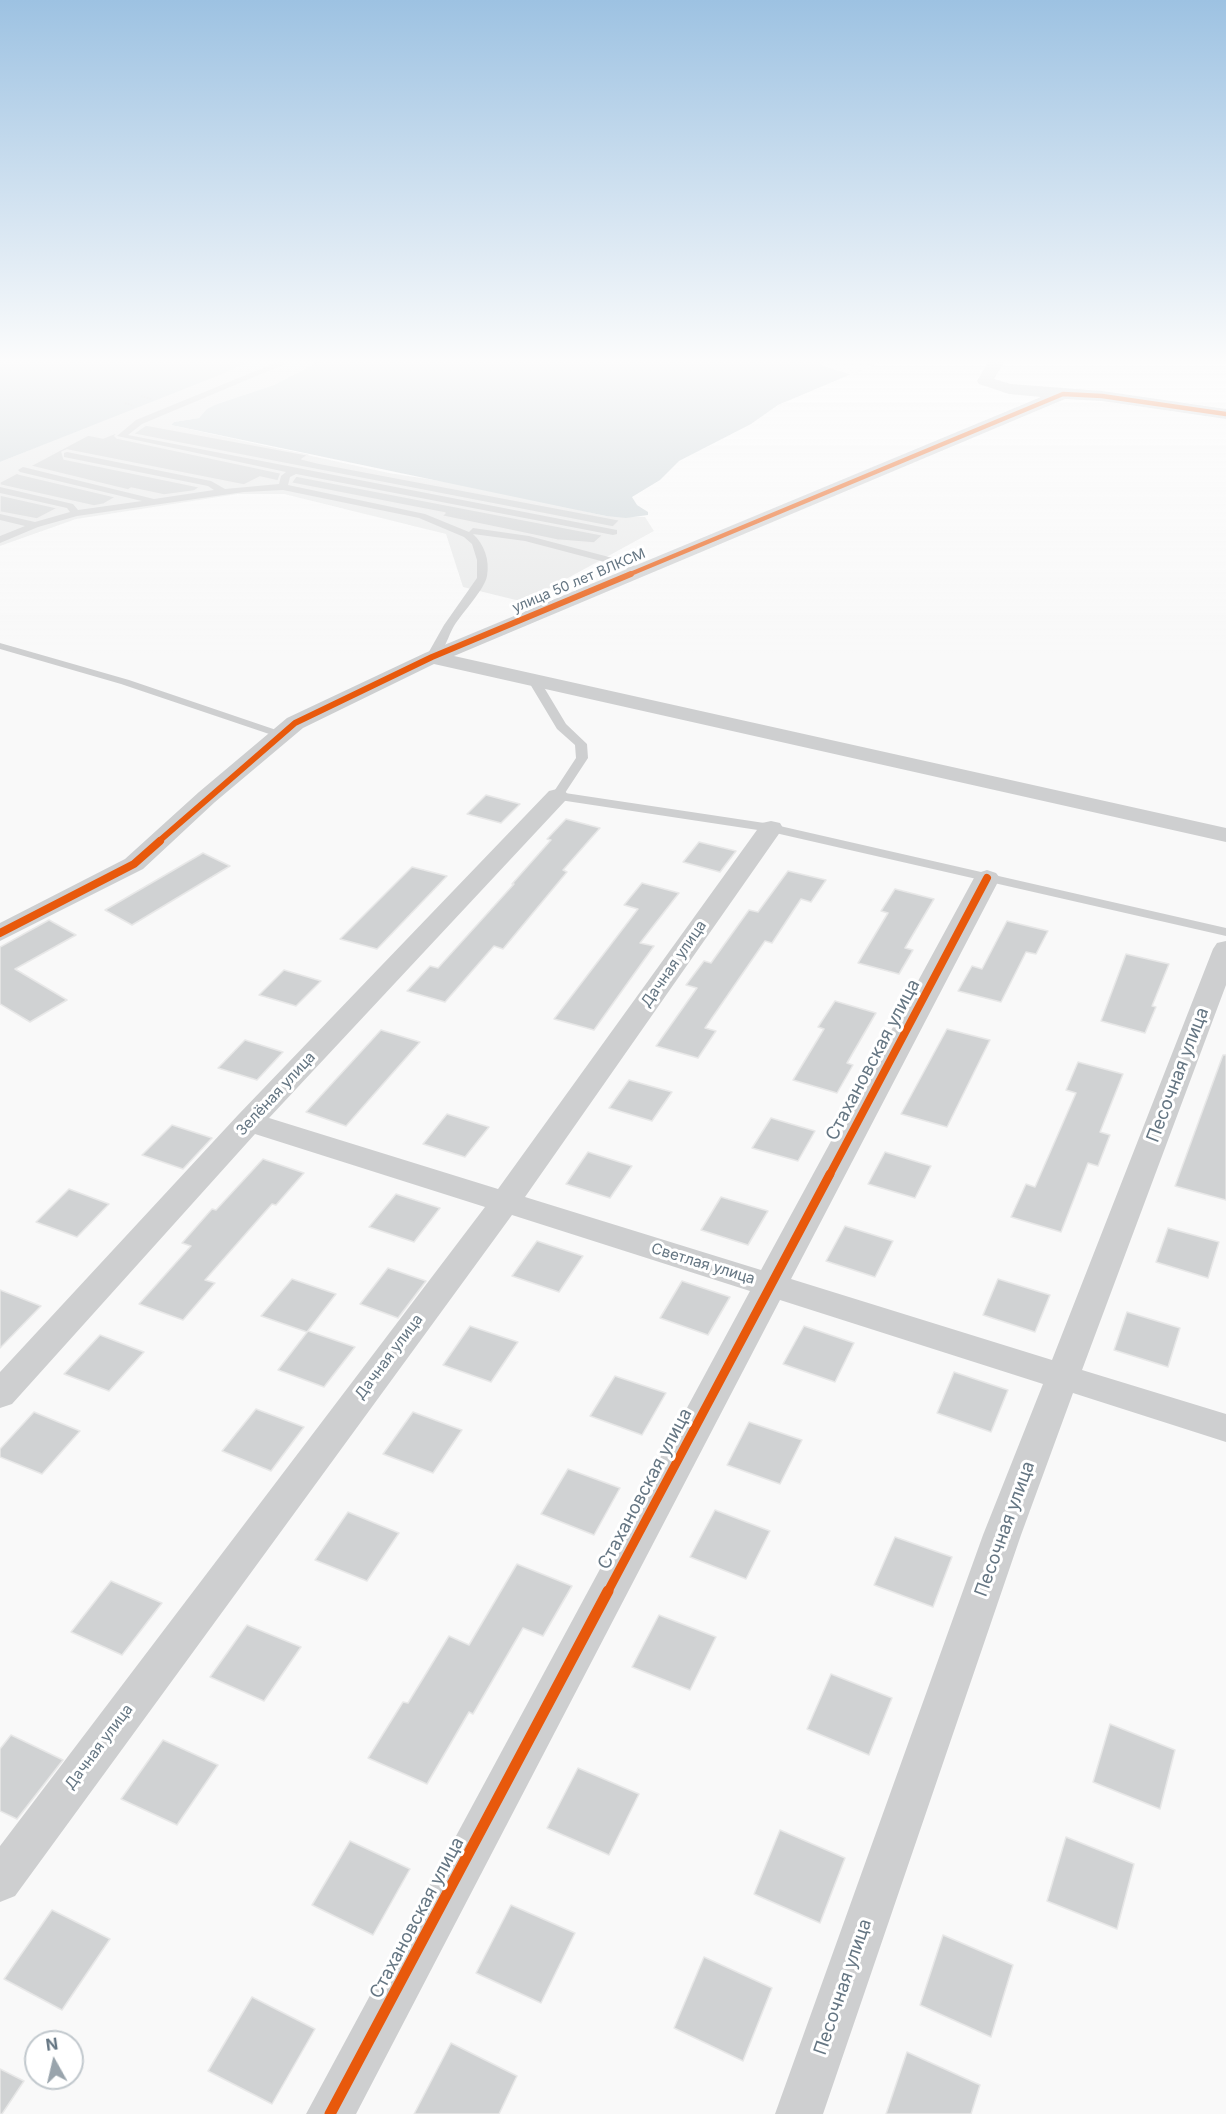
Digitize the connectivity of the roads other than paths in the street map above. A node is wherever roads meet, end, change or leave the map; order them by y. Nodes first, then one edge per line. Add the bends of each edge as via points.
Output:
1 (90, 460) edge
2 (239, 460) edge
3 (904, 460) edge
4 (23, 470) dead end
5 (296, 471) junction
6 (283, 487) junction
7 (0, 490) edge
8 (223, 492) junction
9 (152, 501) junction
10 (76, 513) junction
11 (0, 517) edge
12 (35, 525) junction
13 (474, 530) junction
14 (613, 532) dead end
15 (0, 540) edge
16 (639, 571) junction
17 (0, 646) edge
18 (432, 657) junction
19 (533, 679) junction
20 (282, 734) junction
21 (557, 796) junction
22 (771, 828) junction
23 (1226, 835) edge
24 (987, 878) junction
25 (1226, 932) edge
26 (0, 933) edge
27 (1226, 949) edge
28 (249, 1122) junction
29 (505, 1202) junction
30 (771, 1285) junction
31 (1063, 1377) junction
32 (0, 1395) edge
33 (1226, 1428) edge
34 (0, 1881) edge
35 (330, 2114) edge
36 (798, 2114) edge

1 - 8 lane via 211,484
2 - 5 lane
3 - 16 street, улица 50 лет ВЛКСМ
4 - 9 lane
5 - 6 lane via 286,476
5 - 14 lane via 494,514
6 - 8 lane
6 - 13 lane
7 - 10 lane via 70,506
8 - 9 lane
9 - 10 lane
10 - 12 lane
11 - 12 lane
12 - 15 lane
13 - 16 lane via 525,538
13 - 18 lane via 482,578
16 - 18 street, улица 50 лет ВЛКСМ
17 - 20 lane
18 - 19 street
18 - 20 street, улица 50 лет ВЛКСМ via 295,723
19 - 21 lane via 561,726 581,744 582,758
19 - 23 street
20 - 26 street, улица 50 лет ВЛКСМ via 134,864
21 - 22 lane
21 - 28 street, Зелёная улица
22 - 24 lane
22 - 29 street, Дачная улица
24 - 25 lane
24 - 30 street, Стахановская улица
27 - 31 street, Песочная улица
28 - 29 street, Светлая улица
28 - 32 street, Зелёная улица
29 - 30 street, Светлая улица
29 - 34 street, Дачная улица
30 - 31 street, Светлая улица
30 - 35 street, Стахановская улица
31 - 33 street, Светлая улица
31 - 36 street, Песочная улица via 1002,1535

